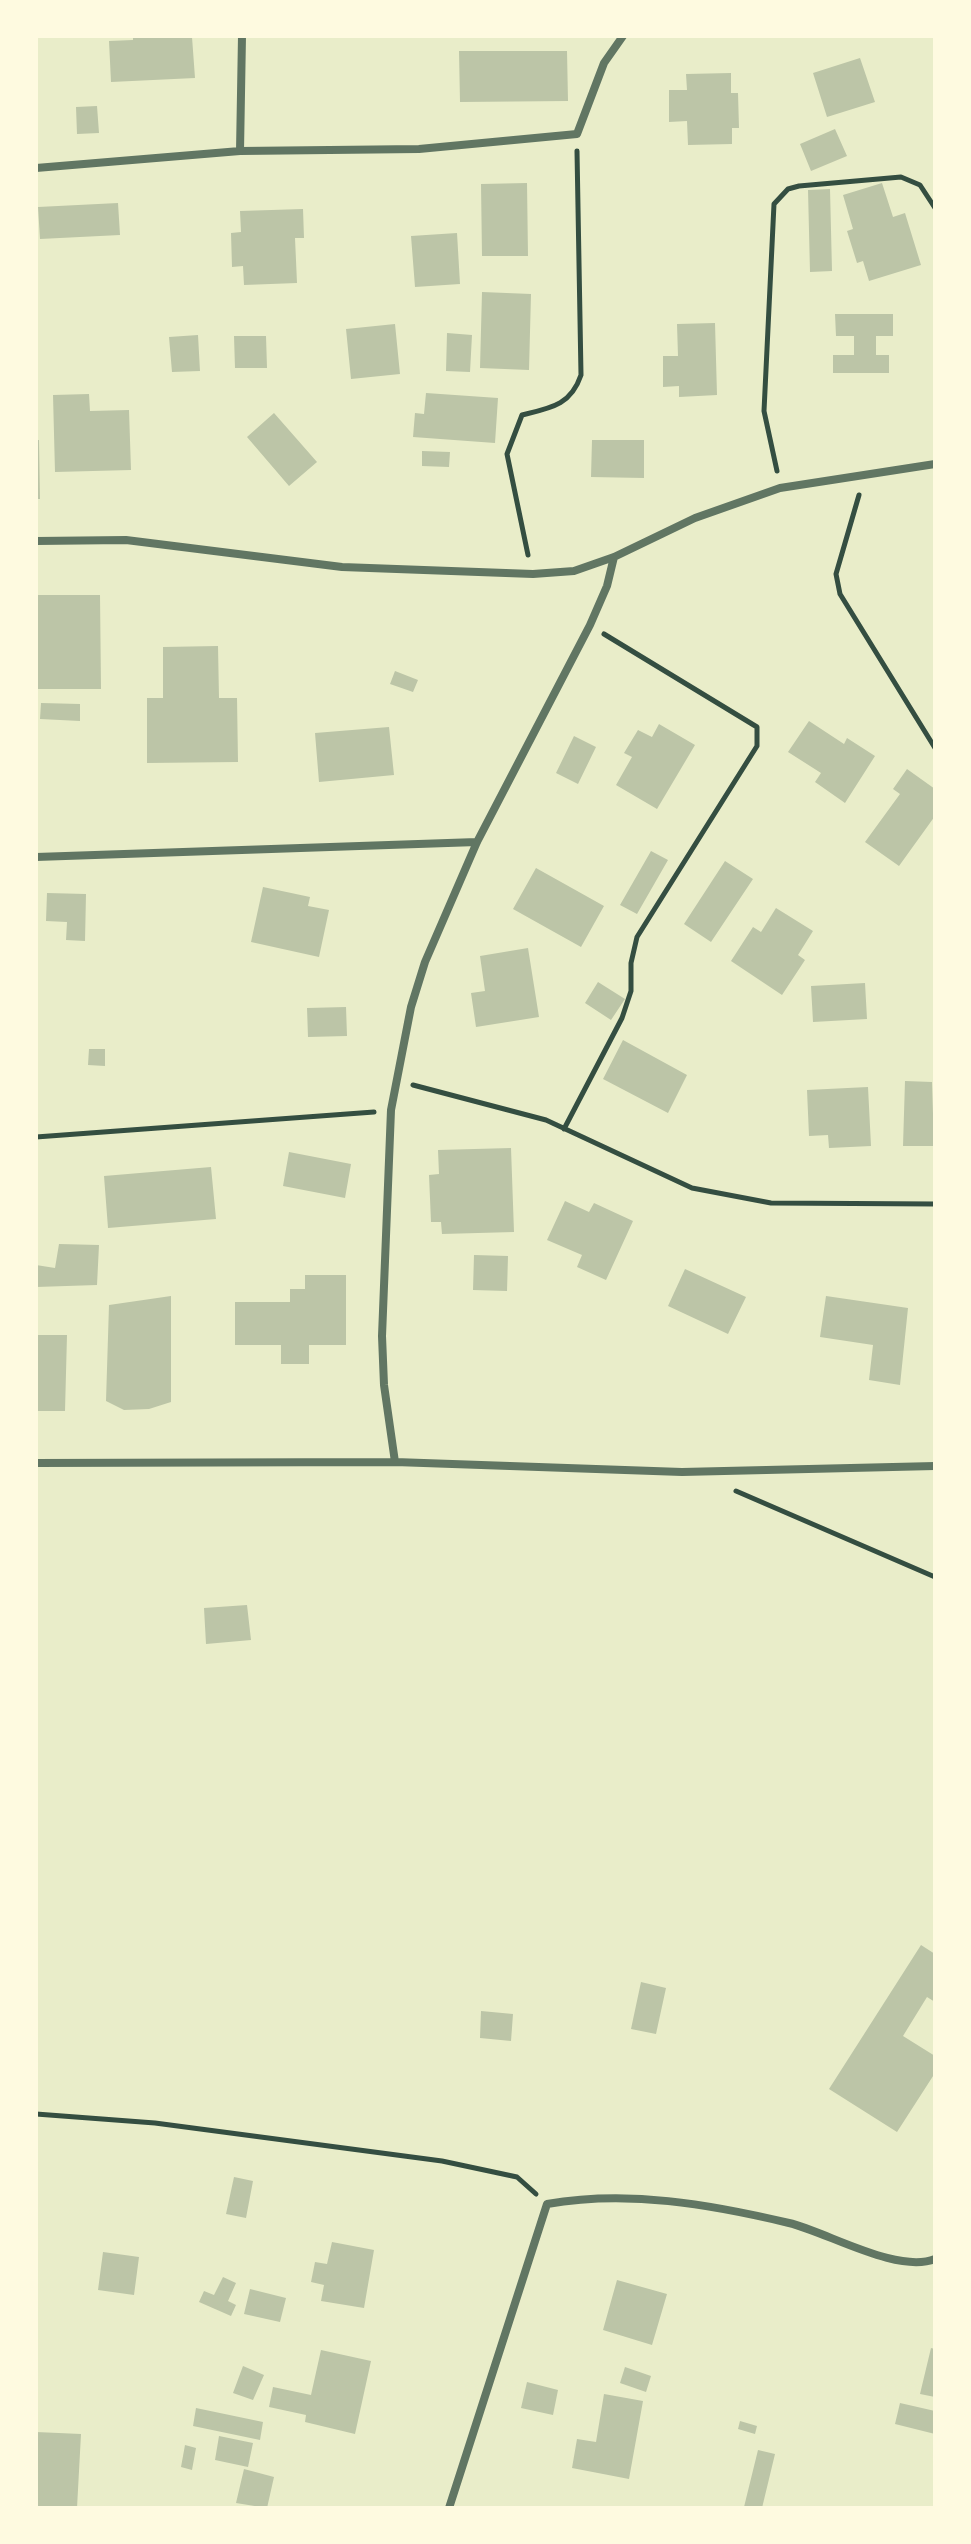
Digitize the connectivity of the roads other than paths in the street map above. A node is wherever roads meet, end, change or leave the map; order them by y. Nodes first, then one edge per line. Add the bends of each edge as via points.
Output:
1 (242, 36) edge
2 (623, 36) edge
3 (240, 151) junction
4 (36, 168) edge
5 (935, 464) edge
6 (36, 541) edge
7 (614, 557) junction
8 (477, 842) junction
9 (36, 857) edge
10 (395, 1462) junction
11 (36, 1463) edge
12 (935, 1466) edge
13 (935, 2259) edge
14 (449, 2508) edge

1 - 3 street
2 - 3 street via 604,63 577,134 419,149
3 - 4 street
5 - 7 street via 780,488 695,518
6 - 7 street via 126,540 342,567 533,574 574,571
7 - 8 street via 590,625
8 - 9 street
8 - 10 street via 425,962 391,1110 382,1336
10 - 11 street
10 - 12 street via 682,1472
13 - 14 street via 890,2258 792,2224 633,2196 547,2204

